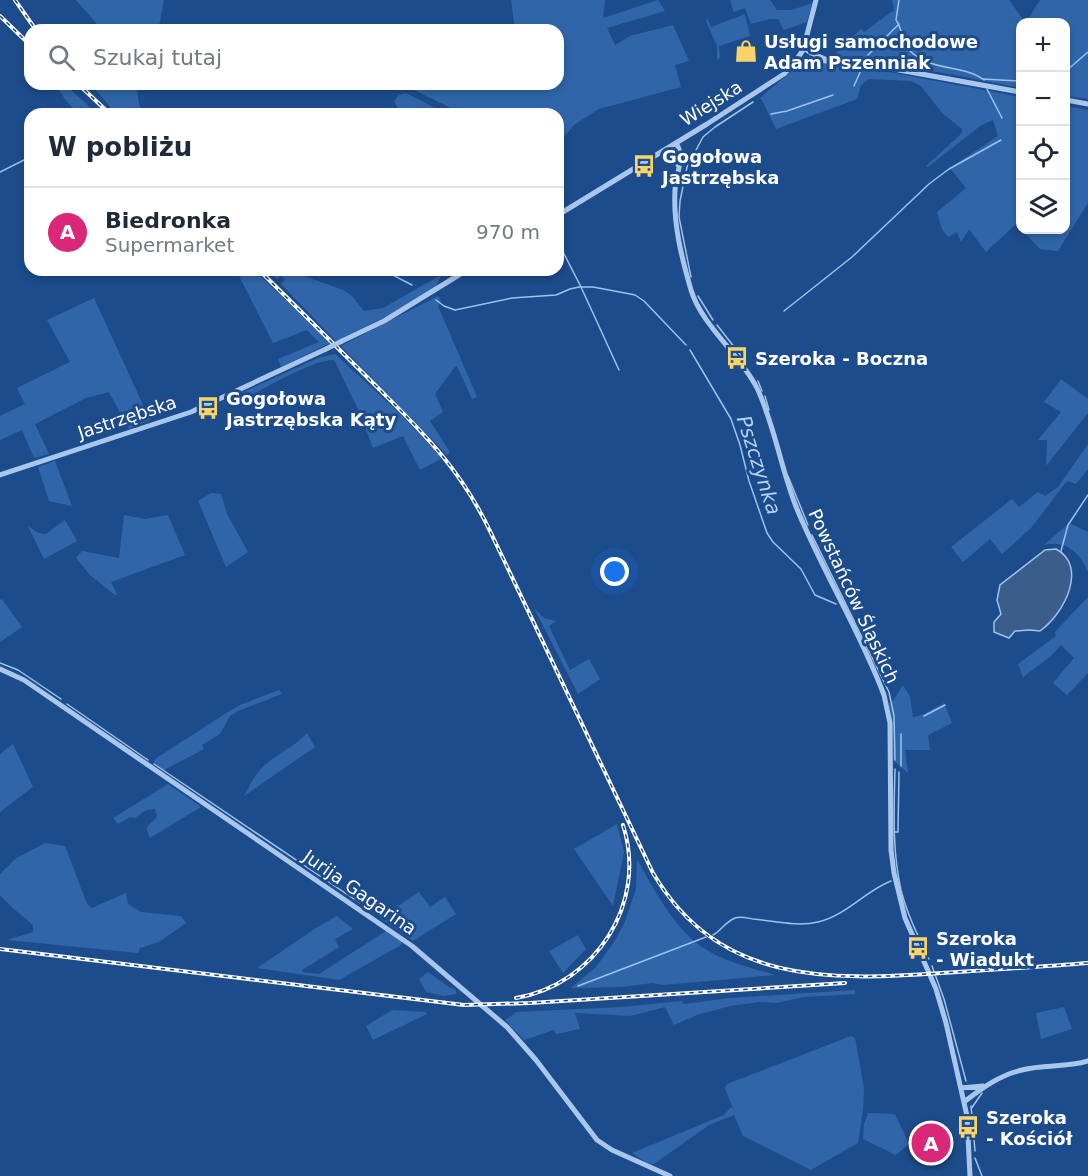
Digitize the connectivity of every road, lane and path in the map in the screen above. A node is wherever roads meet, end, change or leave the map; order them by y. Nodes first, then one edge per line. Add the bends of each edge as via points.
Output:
1 (816, 0) edge
2 (804, 48) junction
3 (797, 60) junction
4 (826, 60) junction
5 (1016, 91) edge
6 (1070, 101) edge
7 (1088, 104) edge
8 (676, 143) junction
9 (666, 149) junction
10 (679, 167) junction
11 (564, 210) edge
12 (457, 276) edge
13 (0, 475) edge
14 (0, 669) edge
15 (1088, 1061) edge
16 (985, 1086) junction
17 (961, 1088) junction
18 (964, 1102) junction
19 (670, 1176) edge
20 (970, 1176) edge

1 - 2 street, Wiejska
2 - 3 street, Wiejska
2 - 4 street
3 - 4 street
3 - 8 street, Wiejska via 773,81
4 - 5 street
6 - 7 street
8 - 9 street
8 - 10 street via 681,158
9 - 10 street
9 - 11 street
10 - 17 street, Powstańców Śląskich via 674,194 692,293 756,387 797,509 884,695 890,723 890,839 894,873 905,918 936,989
12 - 13 street, Jastrzębska, bridge via 384,321 191,412
14 - 19 street, Jurija Gagarina via 24,680 412,946 507,1026 603,1145
15 - 16 street via 1022,1070
16 - 17 street
16 - 18 street
17 - 18 street, Powstańców Śląskich
18 - 20 street, Powstańców Śląskich

